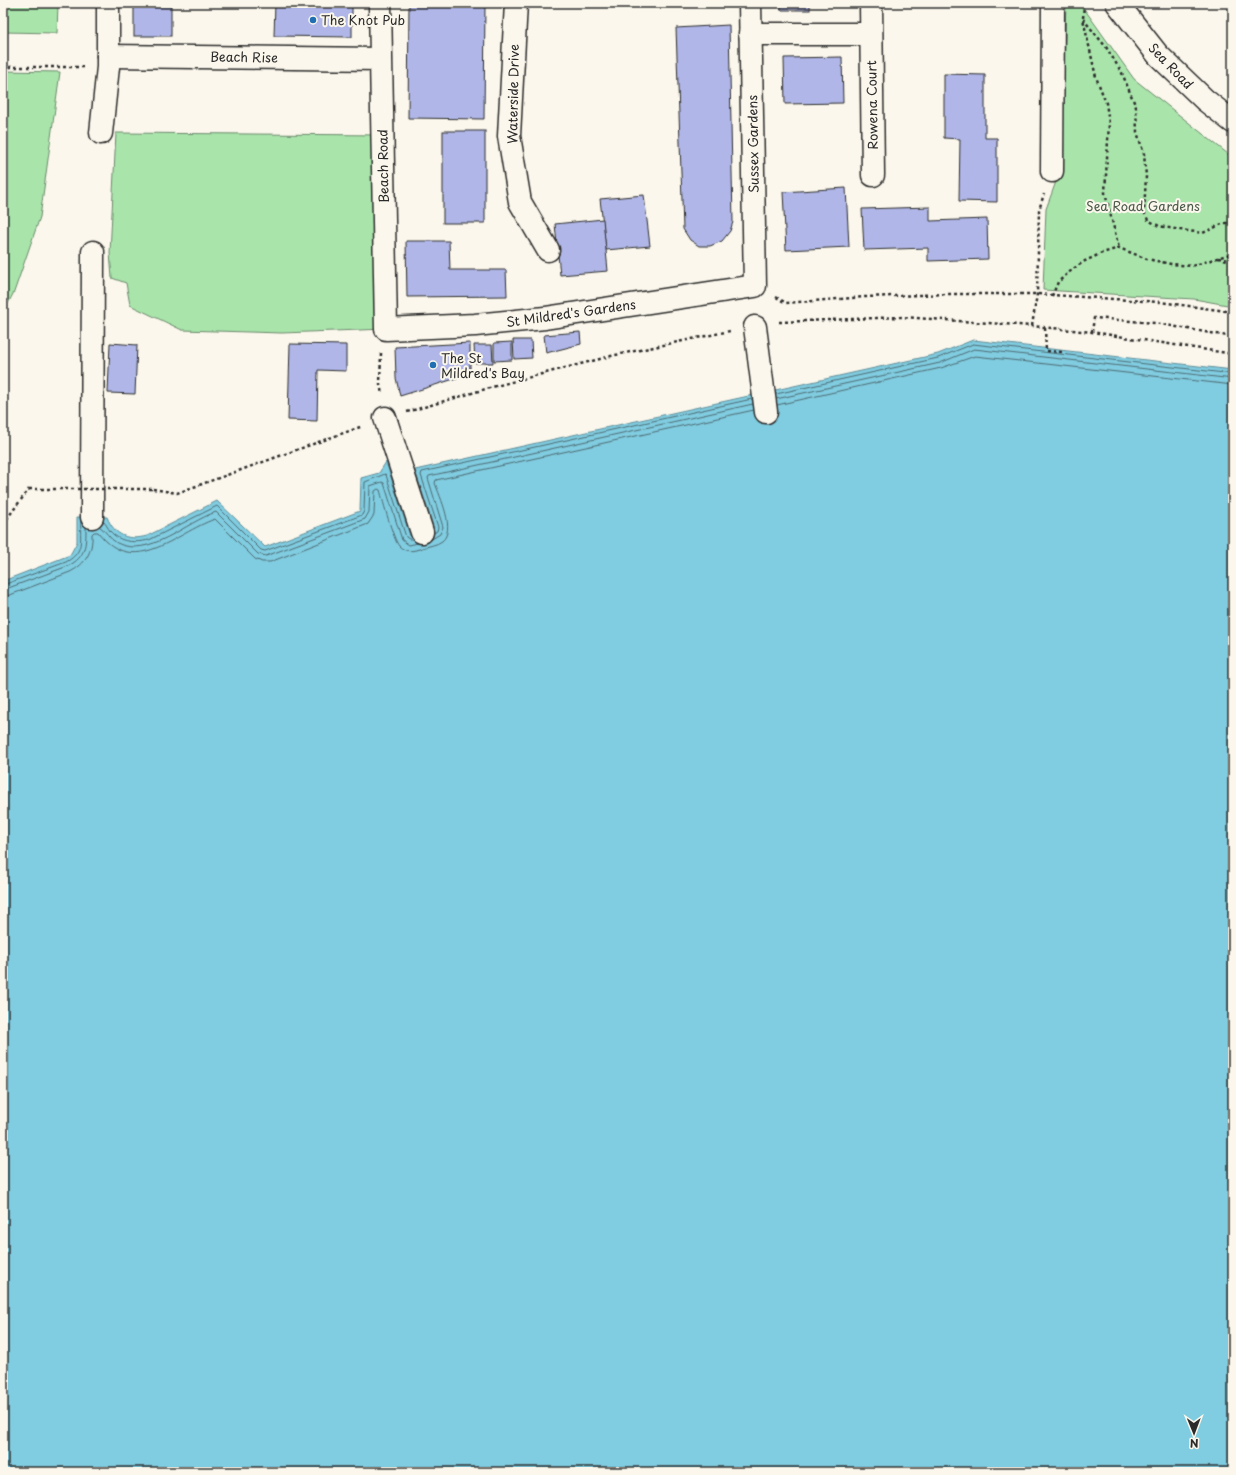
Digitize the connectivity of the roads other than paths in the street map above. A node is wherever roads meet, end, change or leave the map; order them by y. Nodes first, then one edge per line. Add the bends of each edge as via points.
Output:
1 (108, 3) edge
2 (380, 3) edge
3 (516, 3) edge
4 (750, 3) edge
5 (871, 3) edge
6 (1052, 3) edge
7 (1117, 3) edge
8 (750, 34) junction
9 (870, 34) junction
10 (380, 59) junction
11 (108, 61) junction
12 (1233, 122) edge
13 (100, 133) dead end
14 (1052, 171) road end
15 (873, 175) dead end
16 (548, 250) dead end
17 (93, 252) dead end
18 (755, 286) joint
19 (755, 326) road end
20 (386, 329) joint
21 (766, 412) dead end
22 (386, 418) road end
23 (92, 517) dead end
24 (422, 532) dead end

1 - 11 street
2 - 10 street, Beach Road
3 - 16 street, Waterside Drive via 509,136 520,202
4 - 8 street, Sussex Gardens
5 - 9 street, Rowena Court
6 - 14 street
7 - 12 street, Sea Road via 1158,55 1205,100
8 - 9 street
8 - 18 street, Sussex Gardens
9 - 15 street, Rowena Court
10 - 11 street, Beach Rise
10 - 20 street, Beach Road
11 - 13 street
17 - 23 street
18 - 20 street, St Mildred's Gardens via 545,318 475,325
19 - 21 street
22 - 24 street

